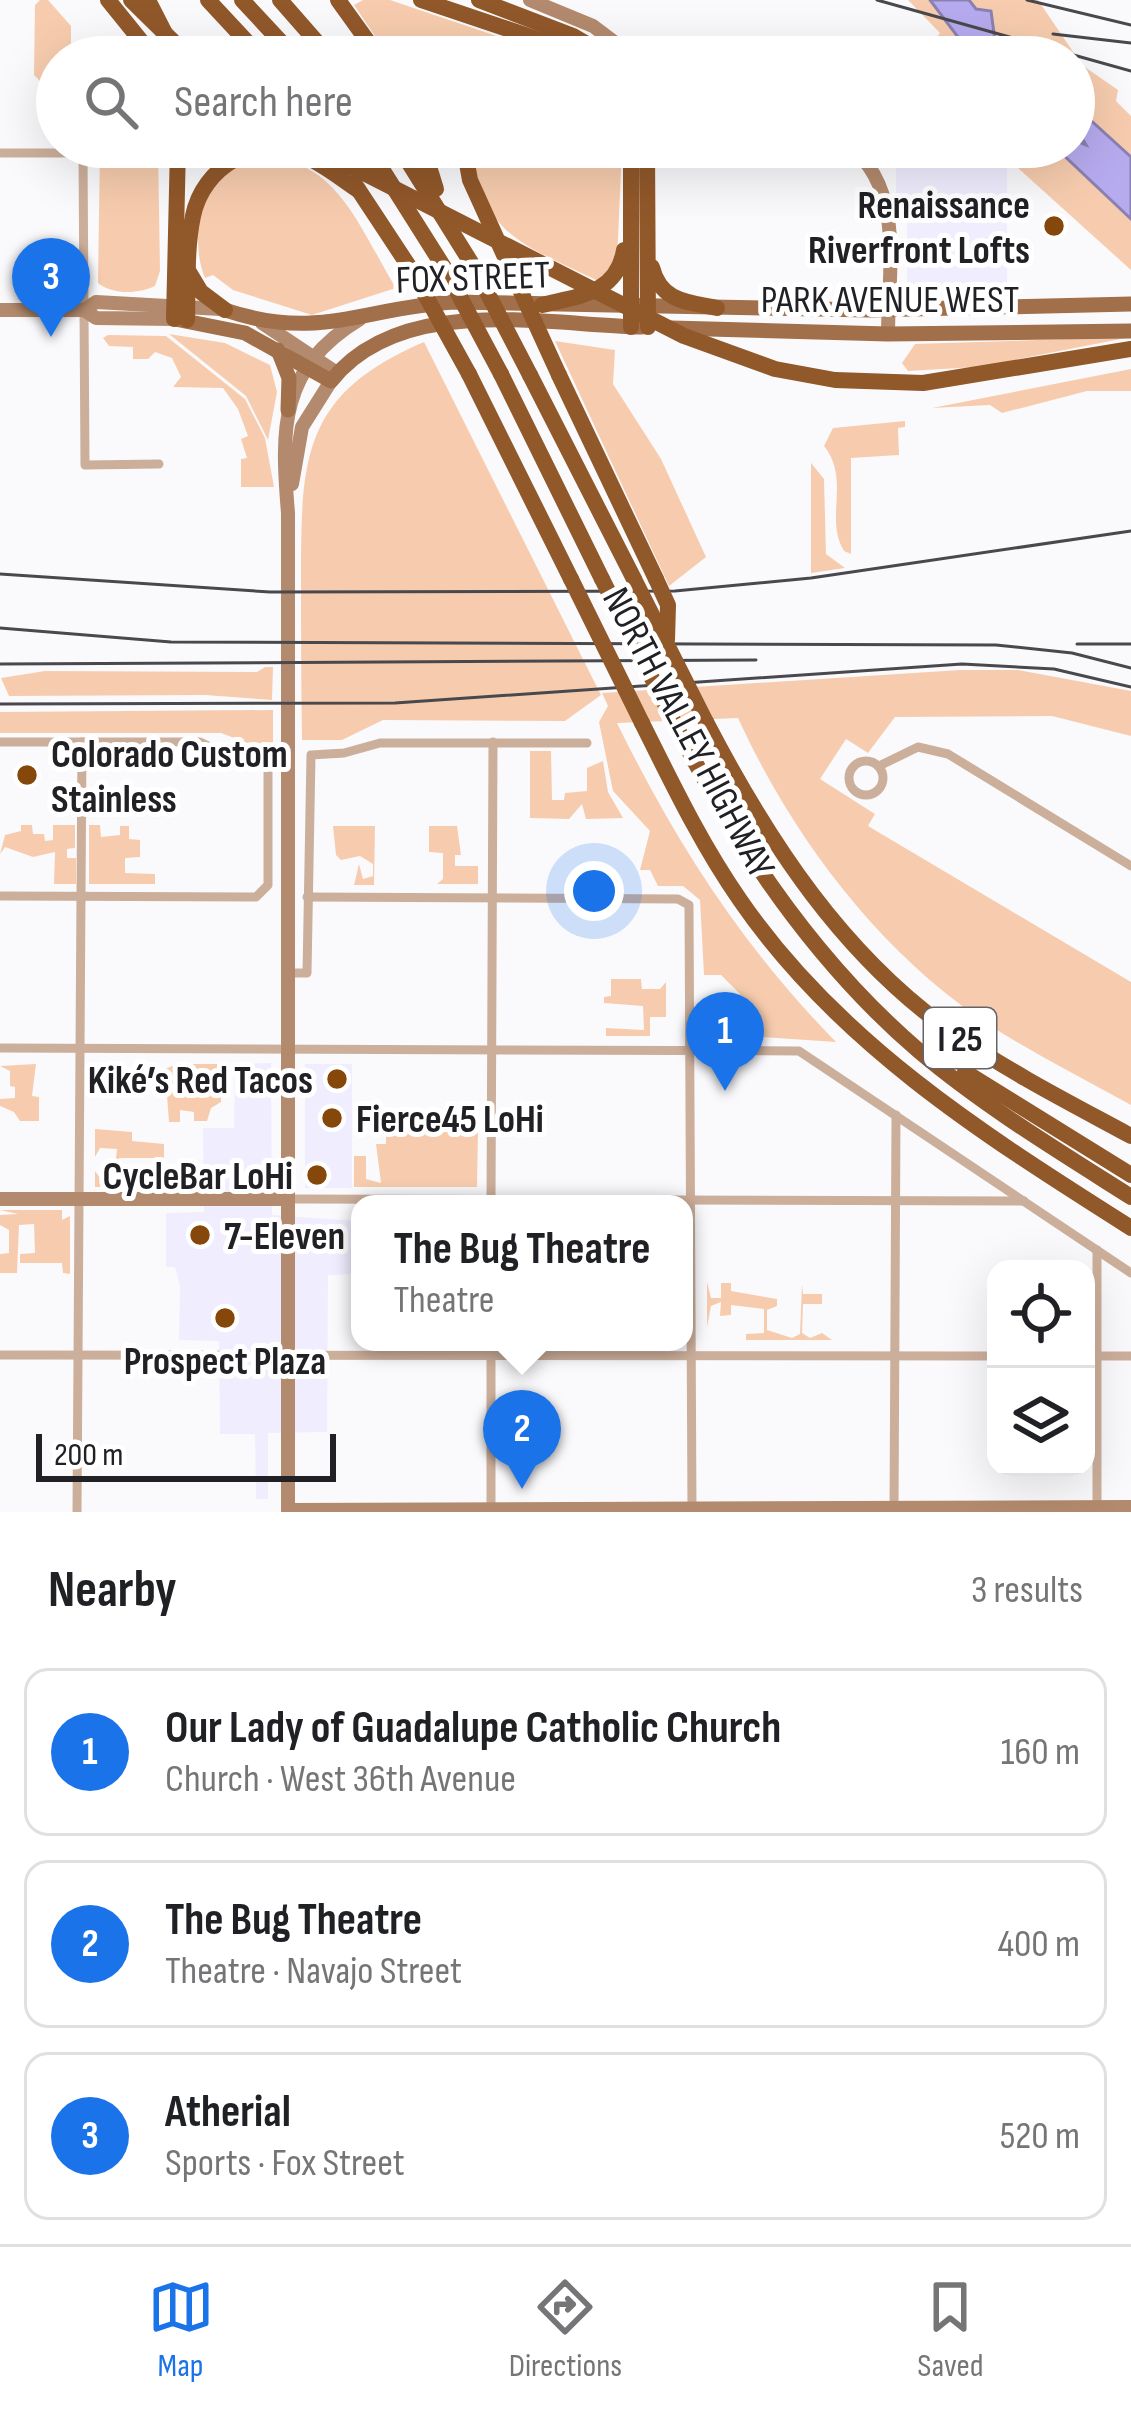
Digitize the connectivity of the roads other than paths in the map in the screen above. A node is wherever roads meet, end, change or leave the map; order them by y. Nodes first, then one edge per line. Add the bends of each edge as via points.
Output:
1 (108, 0) edge
2 (131, 0) edge
3 (148, 0) edge
4 (208, 0) edge
5 (242, 0) edge
6 (280, 0) edge
7 (338, 0) edge
8 (421, 0) edge
9 (479, 0) edge
10 (530, 0) edge
11 (137, 36) edge
12 (166, 36) edge
13 (168, 36) edge
14 (241, 36) edge
15 (276, 36) edge
16 (312, 36) edge
17 (364, 36) edge
18 (528, 36) edge
19 (573, 36) edge
20 (606, 36) edge
21 (0, 153) edge
22 (36, 153) edge
23 (83, 168) edge
24 (178, 168) edge
25 (221, 168) edge
26 (323, 168) edge
27 (344, 168) edge
28 (354, 168) edge
29 (381, 168) edge
30 (413, 168) edge
31 (429, 168) edge
32 (468, 168) edge
33 (631, 168) edge
34 (647, 168) edge
35 (868, 168) edge
36 (631, 184) junction
37 (358, 190) junction
38 (441, 208) junction
39 (648, 249) junction
40 (189, 272) junction
41 (1127, 304) edge
42 (542, 305) junction
43 (639, 308) junction
44 (717, 308) junction
45 (0, 310) edge
46 (84, 310) junction
47 (225, 310) junction
48 (387, 310) junction
49 (888, 310) junction
50 (181, 312) junction
51 (254, 320) junction
52 (639, 327) junction
53 (1128, 331) edge
54 (888, 334) junction
55 (277, 348) junction
56 (1131, 349) edge
57 (311, 361) junction
58 (334, 377) junction
59 (288, 410) junction
60 (159, 464) dead end
61 (289, 513) junction
62 (668, 640) junction
63 (0, 742) edge
64 (82, 742) junction
65 (493, 742) junction
66 (587, 743) dead end
67 (879, 766) dead end
68 (1131, 866) edge
69 (0, 896) edge
70 (82, 896) junction
71 (308, 897) junction
72 (492, 898) junction
73 (288, 973) junction
74 (876, 1009) junction
75 (0, 1048) edge
76 (81, 1048) junction
77 (288, 1048) junction
78 (491, 1048) junction
79 (692, 1049) junction
80 (896, 1115) junction
81 (1131, 1136) edge
82 (1131, 1175) edge
83 (491, 1195) edge
84 (693, 1195) edge
85 (1131, 1197) edge
86 (0, 1198) edge
87 (79, 1198) junction
88 (288, 1198) junction
89 (351, 1199) edge
90 (693, 1200) joint
91 (895, 1201) junction
92 (1024, 1201) junction
93 (1131, 1231) edge
94 (1097, 1250) junction
95 (1131, 1273) edge
96 (1095, 1292) edge
97 (491, 1351) edge
98 (0, 1355) edge
99 (77, 1355) junction
100 (288, 1356) junction
101 (491, 1356) junction
102 (693, 1356) junction
103 (894, 1356) junction
104 (987, 1356) edge
105 (1095, 1356) edge
106 (1131, 1356) edge
107 (1092, 1368) edge
108 (1131, 1507) edge
109 (490, 1509) edge
110 (692, 1509) edge
111 (894, 1509) edge
112 (1097, 1509) edge
113 (285, 1511) edge
114 (77, 1512) edge

1 - 11 highway
2 - 13 highway, bridge
3 - 12 highway
4 - 14 highway
5 - 15 highway
6 - 16 highway
7 - 17 highway
8 - 18 highway
9 - 19 highway
10 - 20 street
21 - 22 street
23 - 46 street
24 - 50 highway
25 - 40 highway via 196,202
26 - 37 highway
27 - 37 highway, NORTH VALLEY HIGHWAY / I 25
28 - 56 highway, bridge via 683,336 775,368 923,383
29 - 74 highway, bridge via 501,374 716,802 772,890
30 - 38 highway, NORTH VALLEY HIGHWAY / I 25
31 - 38 highway
32 - 62 highway, bridge via 668,605
33 - 36 highway
34 - 39 highway
35 - 49 street via 885,199
36 - 42 highway via 623,259 611,282
36 - 43 highway
37 - 93 highway, NORTH VALLEY HIGHWAY / I 25, bridge via 469,374 697,831 740,901 837,1013 907,1078
38 - 62 highway, NORTH VALLEY HIGHWAY / I 25, bridge
39 - 43 highway
39 - 44 highway via 665,293
40 - 47 highway
40 - 50 highway
41 - 49 main road, PARK AVENUE WEST
42 - 43 main road, FOX STREET
42 - 48 main road, FOX STREET
43 - 44 main road, PARK AVENUE WEST
43 - 52 highway
44 - 49 main road, PARK AVENUE WEST
45 - 46 street
46 - 50 street via 96,302
46 - 60 street via 85,465
47 - 50 street
47 - 51 main road
48 - 51 main road via 314,327
48 - 57 street, FOX STREET via 358,320
49 - 54 street
50 - 55 main road
51 - 57 street
52 - 54 main road, PARK AVENUE WEST
52 - 58 main road, FOX STREET via 449,322 390,338
53 - 54 main road, PARK AVENUE WEST
55 - 57 main road
55 - 59 main road via 289,379
57 - 58 main road
57 - 59 street
58 - 61 street via 302,428
59 - 61 street
61 - 73 street
62 - 81 highway, NORTH VALLEY HIGHWAY / I 25, bridge via 784,858 881,972 967,1042
63 - 64 street
64 - 70 street
64 - 70 street via 200,742 268,764 262,895
65 - 66 street
65 - 71 street via 380,742 311,755
65 - 72 street
67 - 68 street via 918,747 948,754
69 - 70 street
70 - 76 street
71 - 72 street
71 - 73 street via 307,973
72 - 78 street
72 - 79 street via 687,902
73 - 77 street
74 - 82 highway
74 - 85 highway via 974,1093
75 - 76 street
76 - 77 street
76 - 87 street
77 - 78 street
77 - 88 street
78 - 79 street
78 - 83 street
79 - 80 street via 799,1051
79 - 84 street
80 - 91 street
80 - 92 street
86 - 87 street
87 - 88 street
87 - 99 street
88 - 89 street
88 - 100 street
90 - 91 street
90 - 102 street
91 - 92 street
91 - 103 street
92 - 94 street
94 - 95 street
94 - 96 street
97 - 101 street
98 - 99 street
99 - 100 street
99 - 114 street
100 - 101 street
100 - 113 street
101 - 102 street
101 - 109 street
102 - 103 street
102 - 110 street
103 - 104 street
103 - 111 street
105 - 106 street
107 - 112 street
108 - 112 street
109 - 110 street
109 - 113 street
110 - 111 street
111 - 112 street

